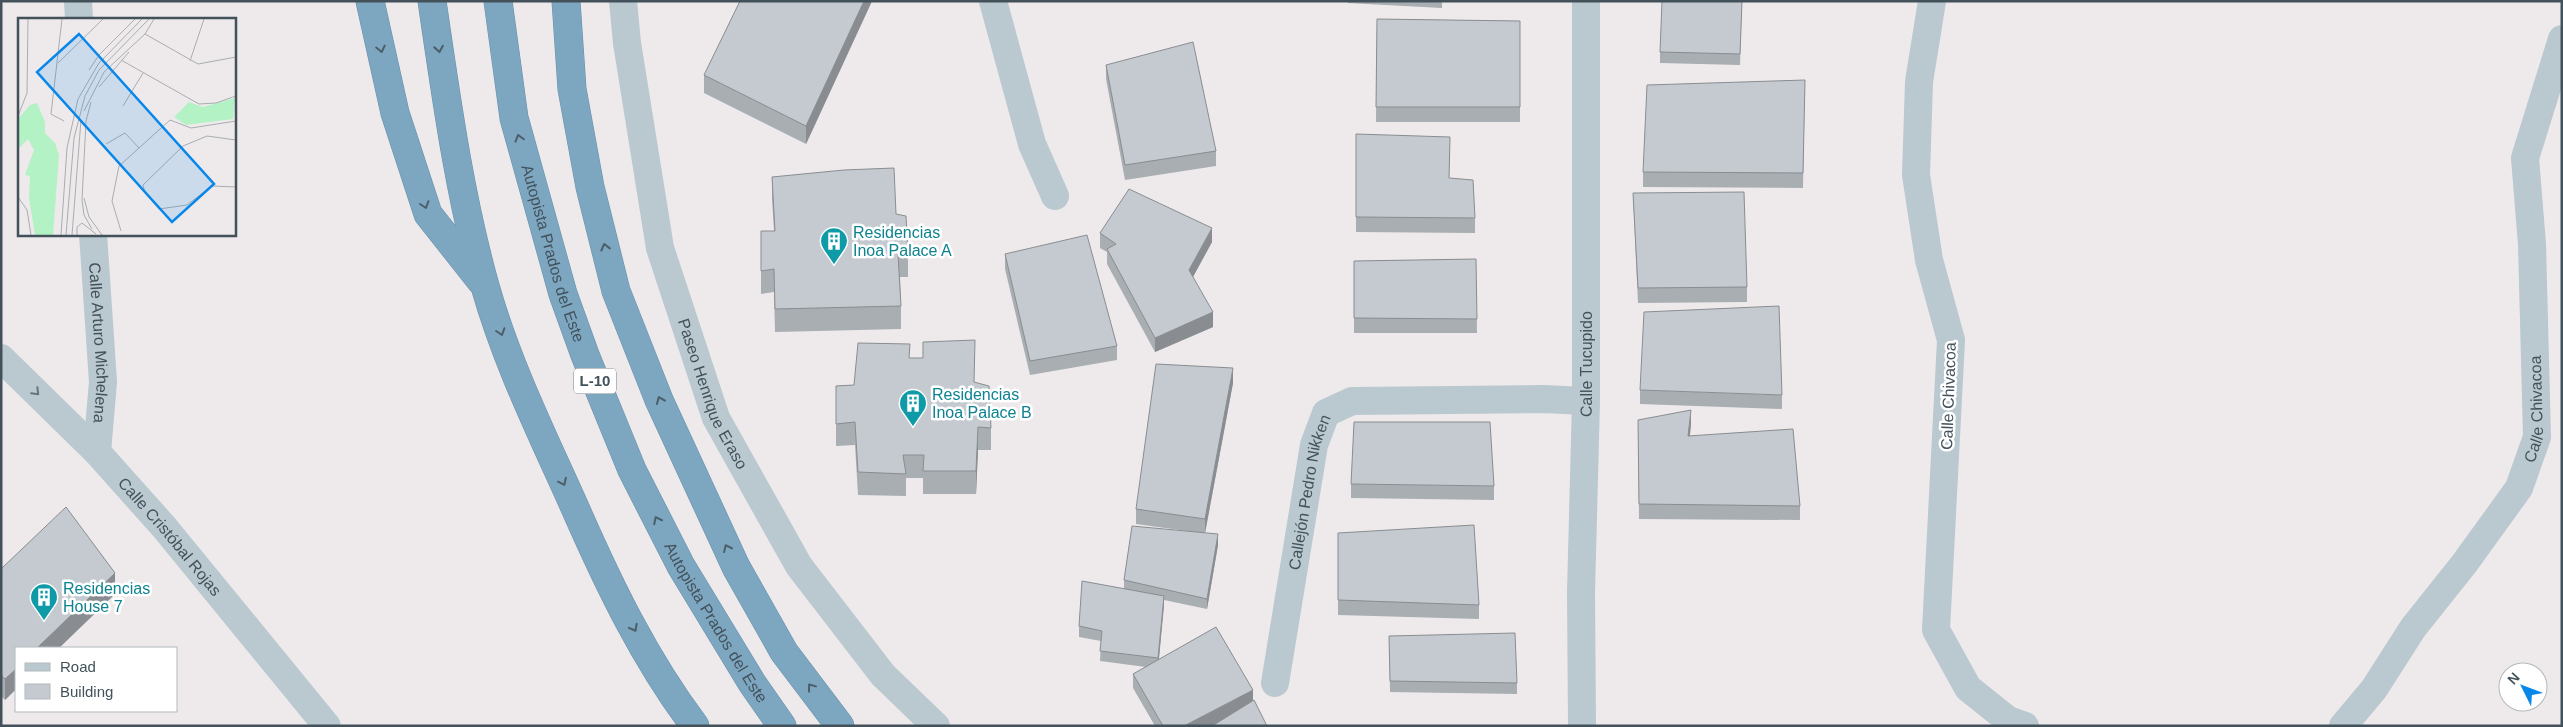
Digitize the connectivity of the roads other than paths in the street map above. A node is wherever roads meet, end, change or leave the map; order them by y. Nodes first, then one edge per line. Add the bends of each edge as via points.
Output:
1 (78, 1) edge
2 (370, 1) edge
3 (432, 1) edge
4 (498, 1) edge
5 (566, 1) edge
6 (623, 1) edge
7 (993, 1) edge
8 (1586, 1) edge
9 (1932, 1) edge
10 (79, 18) edge
11 (2562, 39) edge
12 (1056, 196) dead end
13 (93, 235) edge
14 (485, 286) junction
15 (1, 358) edge
16 (1586, 401) junction
17 (97, 452) junction
18 (1275, 683) dead end
19 (327, 726) edge
20 (695, 726) edge
21 (782, 726) edge
22 (840, 726) edge
23 (936, 726) edge
24 (1582, 726) edge
25 (2025, 726) edge
26 (2344, 726) edge

1 - 10 street
2 -> 14 highway via 395,113 428,214
3 -> 14 highway via 460,176
21 -> 4 highway, Autopista Prados del Este / L-10 via 681,566 632,470 585,355 563,294 514,118
22 -> 5 highway via 784,652 736,567 660,400 616,291 590,187 572,89
6 - 23 street, Paseo Henrique Eraso via 660,248 716,418 799,566 883,674
7 - 12 street via 1032,144
8 - 16 street, Calle Tucupido
9 - 25 street, Calle Chivacoa via 1919,82 1916,175 1928,260 1951,340 1936,630 1968,688 2008,720
11 - 26 street, Calle Chivacoa via 2525,158 2532,244 2536,437 2519,488
13 - 17 street, Calle Arturo Michelena via 103,382
14 -> 20 highway via 535,424 601,567 644,647
15 -> 17 street, Calle Cristóbal Rojas
16 - 18 street, Callejón Pedro Nikken via 1352,401 1326,413 1314,445
16 - 24 street, Calle Tucupido via 1581,592
17 - 19 street, Calle Cristóbal Rojas via 164,527

